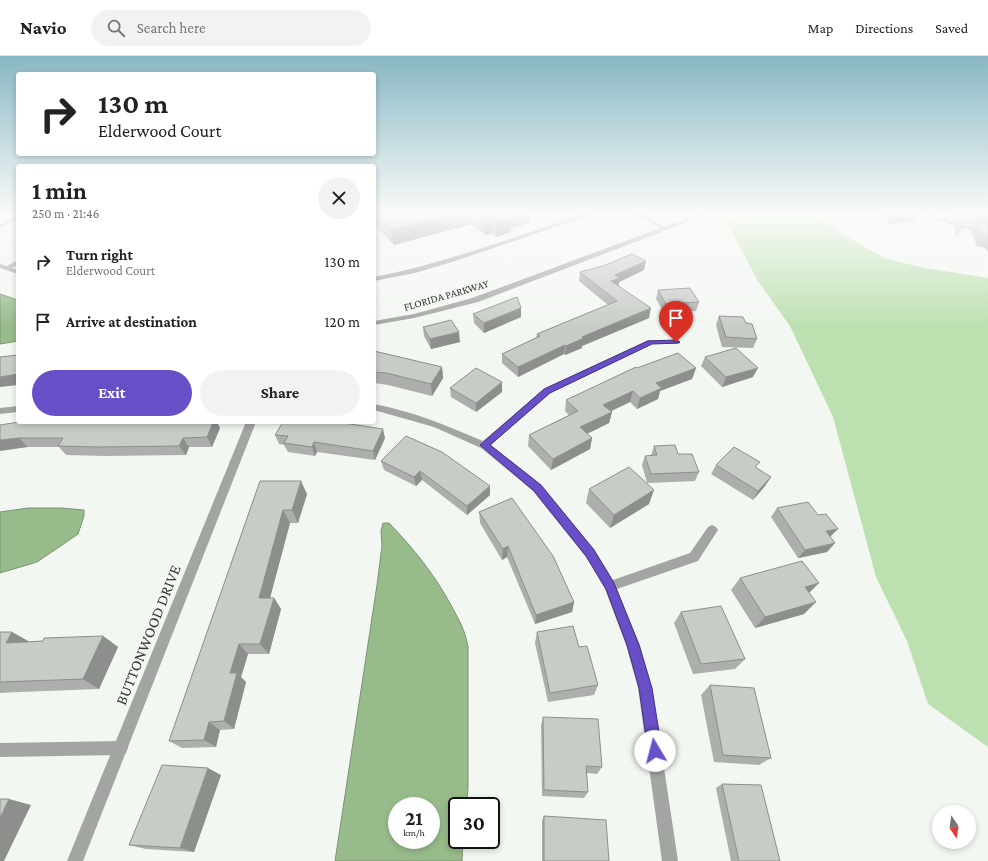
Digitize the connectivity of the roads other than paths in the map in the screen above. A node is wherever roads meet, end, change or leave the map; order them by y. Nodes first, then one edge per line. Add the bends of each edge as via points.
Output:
1 (475, 253) edge
2 (603, 253) edge
3 (16, 263) edge
4 (3, 267) edge
5 (16, 271) edge
6 (376, 279) edge
7 (376, 323) edge
8 (676, 342) dead end
9 (376, 407) edge
10 (16, 409) edge
11 (0, 411) edge
12 (250, 424) edge
13 (484, 445) junction
14 (712, 530) dead end
15 (610, 586) junction
16 (122, 748) junction
17 (0, 750) edge
18 (75, 861) edge
19 (670, 861) edge

1 - 6 street via 416,271
2 - 7 street, FLORIDA PARKWAY via 475,300
3 - 4 street
4 - 5 street
8 - 13 street via 651,342 547,391
9 - 13 street via 437,425
10 - 11 street
12 - 16 street, BUTTONWOOD DRIVE
13 - 15 street via 537,488 590,553
14 - 15 street via 694,557
15 - 19 street via 633,645 645,688
16 - 17 street
16 - 18 street, BUTTONWOOD DRIVE

